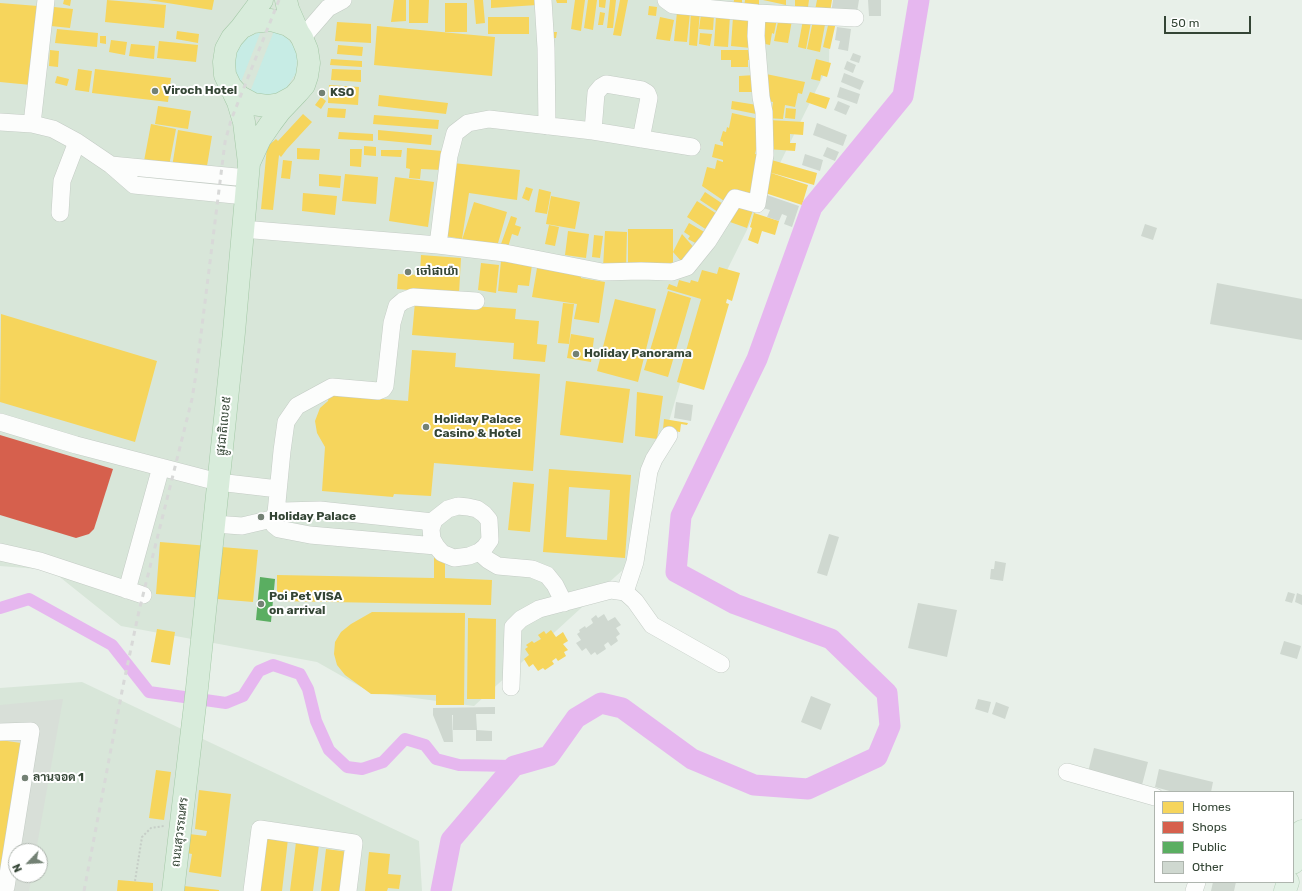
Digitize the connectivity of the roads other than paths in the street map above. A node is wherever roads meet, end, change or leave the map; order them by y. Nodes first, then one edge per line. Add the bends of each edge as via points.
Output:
1 (46, 0) edge
2 (262, 0) edge
3 (286, 0) edge
4 (343, 0) edge
5 (543, 0) edge
6 (666, 0) edge
7 (757, 13) junction
8 (855, 18) dead end
9 (241, 28) junction
10 (300, 35) junction
11 (231, 87) junction
12 (292, 97) junction
13 (0, 122) edge
14 (32, 124) junction
15 (547, 126) junction
16 (593, 131) junction
17 (641, 139) junction
18 (77, 142) junction
19 (692, 147) dead end
20 (247, 179) junction
21 (60, 213) dead end
22 (242, 229) junction
23 (438, 245) junction
24 (476, 301) dead end
25 (0, 422) edge
26 (669, 435) dead end
27 (162, 467) junction
28 (218, 482) junction
29 (278, 489) junction
30 (274, 516) junction
31 (433, 522) junction
32 (214, 524) junction
33 (436, 546) junction
34 (0, 552) edge
35 (479, 552) junction
36 (127, 590) junction
37 (625, 592) junction
38 (143, 595) dead end
39 (564, 602) junction
40 (721, 664) dead end
41 (511, 687) dead end
42 (197, 688) joint
43 (0, 732) edge
44 (1067, 772) dead end
45 (1154, 797) edge
46 (1298, 834) edge
47 (1294, 857) edge
48 (0, 887) edge
49 (173, 891) edge
50 (252, 891) edge
51 (348, 891) edge

1 - 14 street
2 - 9 highway, ផ្លូវជាតិលេខ៥
3 - 10 highway, ផ្លូវជាតិលេខ៥
4 - 10 street via 328,8
5 - 15 street
6 - 7 street via 673,5
7 - 8 street
7 - 23 street via 756,36 764,112 765,155 757,204 735,198 708,241 687,267 672,272 602,272 505,253
9 - 10 highway via 253,22 271,20 288,25
9 - 11 highway, ផ្លូវជាតិលេខ៥ via 226,50 224,62
10 - 12 highway, ផ្លូវជាតិលេខ៥ via 307,50 309,64 304,85
11 - 12 highway, ផ្លូវជាតិលេខ៥ via 240,97 253,104 280,104
11 - 20 highway, ផ្លូវជាតិលេខ៥ via 244,122
12 - 20 highway, ផ្លូវជាតិលេខ៥ via 264,134
13 - 14 street
14 - 18 street via 53,129
15 - 16 street
15 - 23 street via 489,119 468,123 455,133 449,156
16 - 17 street
16 - 17 street via 596,93 601,87 606,84 642,90 649,98
17 - 19 street
18 - 20 street via 111,165 134,185
18 - 21 street via 62,181
20 - 22 highway, ផ្លូវជាតិលេខ៥
22 - 23 street
22 - 28 highway, ផ្លូវជាតិលេខ៥
24 - 29 street via 413,297 397,306 392,323 385,386 378,391 332,387 297,406 286,422
25 - 27 street
26 - 37 street via 649,471 635,562
27 - 28 street
27 - 36 street
28 - 29 street
28 - 32 highway, ផ្លូវជាតិលេខ៥
29 - 30 street
30 - 31 street via 293,510 320,510
30 - 32 street via 242,526
30 - 33 street via 274,525 279,529 310,535
31 - 33 street via 432,539
31 - 35 street via 448,509 458,506 477,509 489,520 490,540
32 - 42 highway, ផ្លូវជាតិលេខ៥
33 - 35 street via 442,553 454,558
34 - 36 street via 40,561
35 - 39 street via 498,566 532,570 547,575
36 - 38 street
37 - 39 street via 611,590
37 - 40 street via 635,601 652,625
39 - 41 street via 539,609 513,627
42 - 49 highway, ถนนสุวรรณศร
43 - 48 street via 31,731 6,887
44 - 45 street
46 - 47 main road
50 - 51 street via 260,829 354,843

